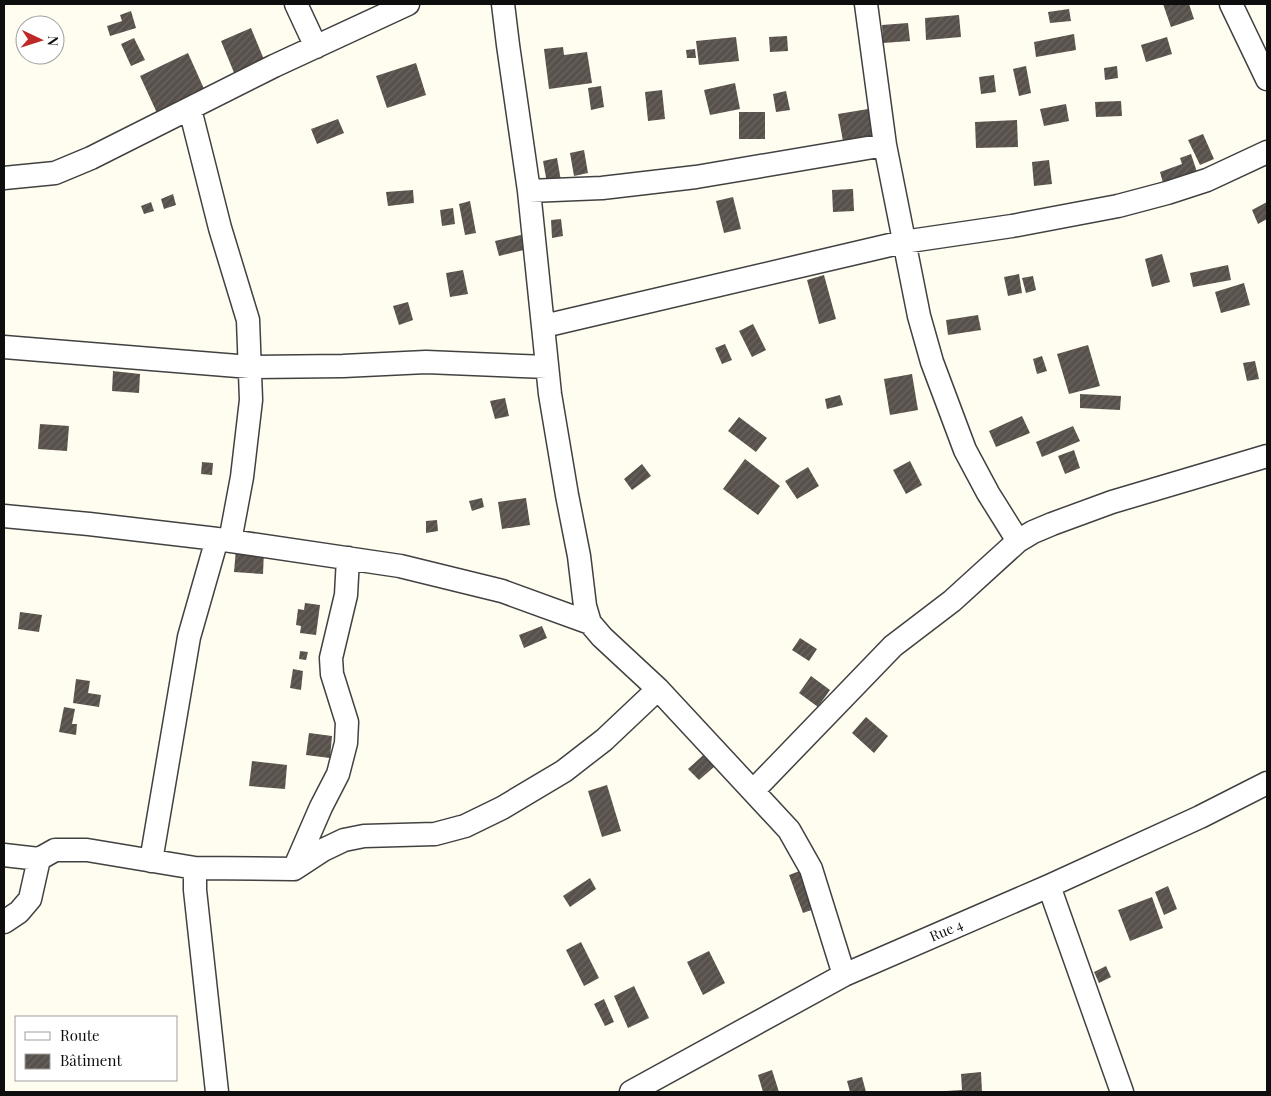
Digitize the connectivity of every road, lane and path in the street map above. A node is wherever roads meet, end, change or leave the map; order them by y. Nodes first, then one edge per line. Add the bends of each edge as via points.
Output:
1 (296, 4) edge
2 (408, 4) edge
3 (503, 4) edge
4 (866, 4) edge
5 (1231, 4) edge
6 (316, 47) junction
7 (1267, 80) edge
8 (190, 109) junction
9 (885, 145) junction
10 (1267, 152) edge
11 (4, 178) edge
12 (529, 191) junction
13 (903, 242) junction
14 (544, 326) junction
15 (4, 347) edge
16 (250, 367) junction
17 (547, 367) junction
18 (1267, 456) edge
19 (4, 516) edge
20 (224, 540) junction
21 (1018, 541) junction
22 (348, 558) junction
23 (590, 623) junction
24 (658, 689) junction
25 (1267, 783) edge
26 (753, 791) junction
27 (4, 855) edge
28 (39, 859) junction
29 (151, 861) junction
30 (195, 868) junction
31 (294, 869) junction
32 (1049, 886) junction
33 (4, 922) edge
34 (844, 975) junction
35 (217, 1092) edge
36 (631, 1092) edge
37 (1122, 1092) edge

1 - 6 street
2 - 6 street
3 - 12 street
4 - 9 street
5 - 7 street
6 - 8 street
8 - 11 street via 54,173
8 - 16 street via 220,228 248,320
9 - 12 street via 696,176 602,188
9 - 13 street
10 - 13 street via 1206,180 1118,206
12 - 14 street
13 - 14 street
13 - 21 street via 932,362 965,450
14 - 17 street
15 - 16 street
16 - 17 street via 426,362
16 - 20 street via 251,400 242,477
17 - 23 street
18 - 21 street via 1112,502 1052,524
19 - 20 street
20 - 22 street
20 - 29 street via 188,637
21 - 26 street via 952,601 893,646
22 - 23 street via 400,566 502,591
22 - 31 street via 346,595 331,658 332,674 347,722 346,743 338,774
23 - 24 street
24 - 26 street
24 - 31 street via 604,740 564,771 502,808 465,826 435,834 364,836 344,840
25 - 32 street, Rue 4
26 - 34 street via 789,830 808,862
27 - 28 street
28 - 29 street via 55,850 86,850
28 - 33 street via 30,899
29 - 30 street
30 - 31 street
30 - 35 street
32 - 34 street, Rue 4
32 - 37 street
34 - 36 street, Rue 4

